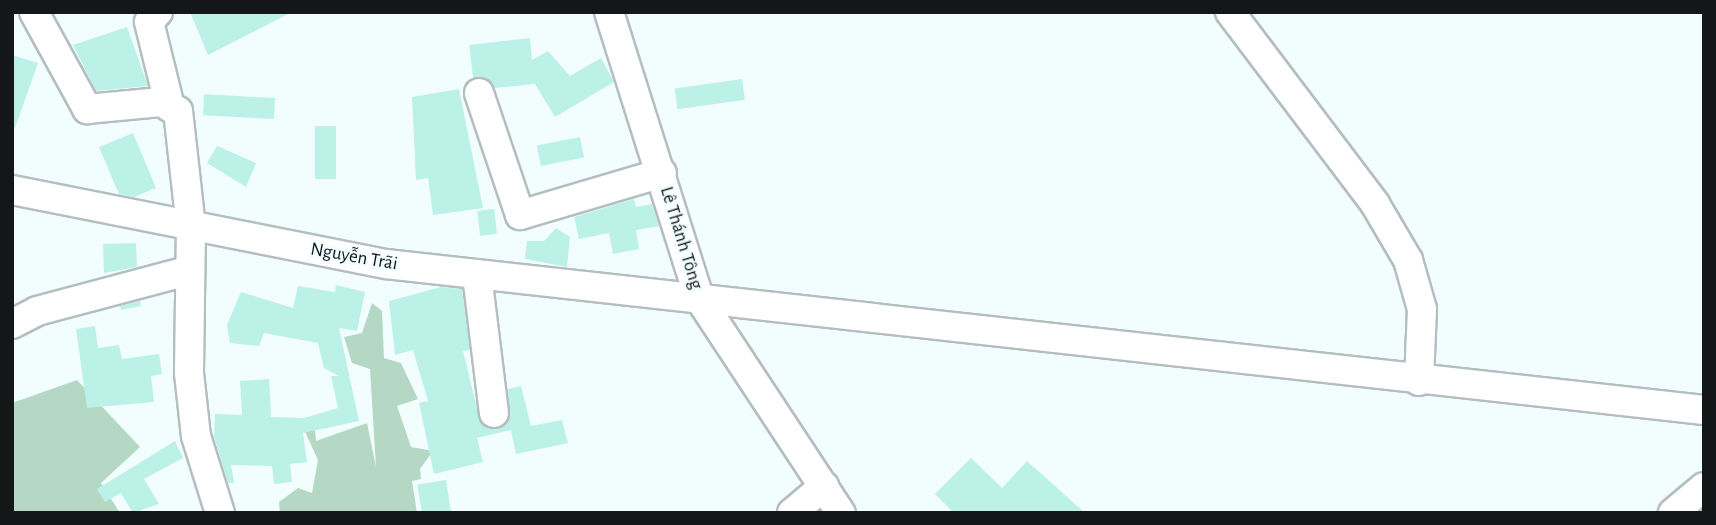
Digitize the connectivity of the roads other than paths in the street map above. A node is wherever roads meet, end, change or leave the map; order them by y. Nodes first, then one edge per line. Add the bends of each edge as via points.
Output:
1 (34, 12) edge
2 (158, 12) edge
3 (609, 12) edge
4 (1230, 12) edge
5 (479, 93) dead end
6 (170, 107) junction
7 (662, 173) junction
8 (12, 190) edge
9 (191, 227) junction
10 (187, 271) junction
11 (477, 275) junction
12 (699, 298) junction
13 (12, 324) edge
14 (1420, 368) junction
15 (1704, 410) edge
16 (494, 413) dead end
17 (824, 486) junction
18 (1704, 487) edge
19 (220, 513) edge
20 (792, 513) edge
21 (841, 513) edge
22 (1674, 513) edge

1 - 6 street via 87,109 161,102
2 - 6 street via 149,22
3 - 7 street, Lê Thánh Tông
4 - 14 street via 1375,204 1408,260 1422,309
5 - 7 street via 520,215
6 - 9 street via 178,111 183,136
7 - 12 street, Lê Thánh Tông
8 - 9 street, Nguyễn Trãi
9 - 10 street
9 - 11 street, Nguyễn Trãi
10 - 13 street via 37,310
10 - 19 street via 196,436
11 - 12 street, Nguyễn Trãi
11 - 16 street
12 - 14 street, Nguyễn Trãi
12 - 17 street, Lê Thánh Tông
14 - 15 street, Nguyễn Trãi
17 - 20 street
17 - 21 street, Lê Thánh Tông
18 - 22 street

